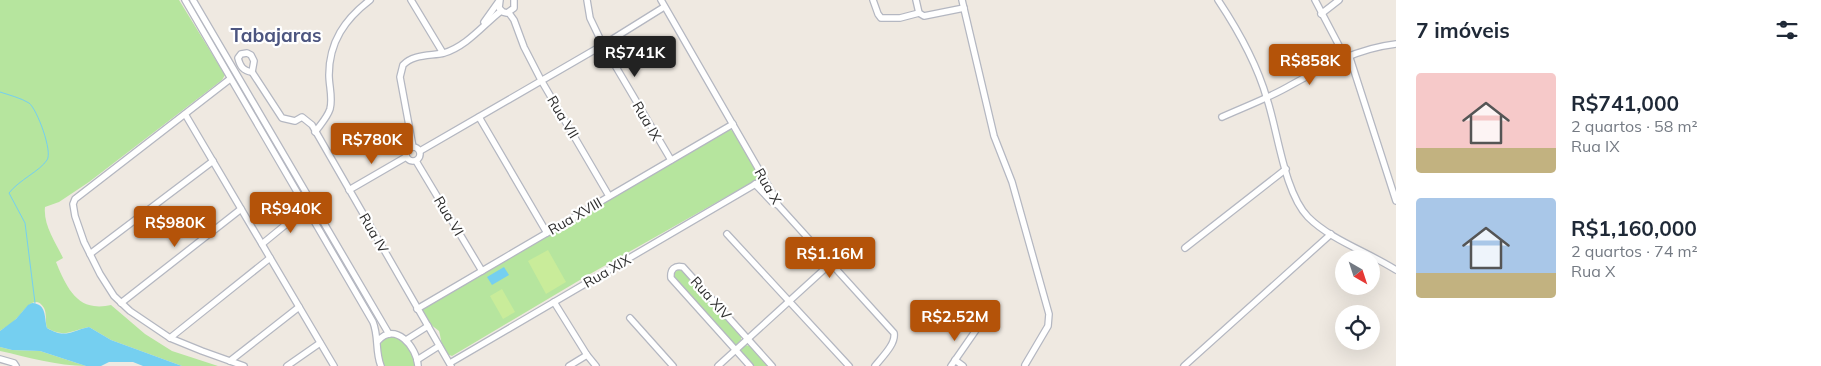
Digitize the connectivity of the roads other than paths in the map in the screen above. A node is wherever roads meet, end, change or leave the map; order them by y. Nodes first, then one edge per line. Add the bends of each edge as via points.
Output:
1 (185, 0) edge
2 (194, 0) edge
3 (370, 0) edge
4 (411, 0) edge
5 (514, 0) edge
6 (587, 0) edge
7 (661, 0) edge
8 (874, 0) edge
9 (916, 0) edge
10 (962, 0) edge
11 (1218, 0) edge
12 (1315, 0) edge
13 (1339, 0) edge
14 (499, 1) edge
15 (515, 7) junction
16 (664, 7) junction
17 (964, 8) junction
18 (919, 10) junction
19 (501, 11) junction
20 (508, 13) junction
21 (1321, 14) junction
22 (482, 26) junction
23 (520, 37) junction
24 (1396, 44) edge
25 (603, 45) junction
26 (443, 53) junction
27 (1347, 56) junction
28 (229, 61) junction
29 (222, 65) junction
30 (252, 72) dead end
31 (240, 80) junction
32 (541, 80) junction
33 (232, 82) junction
34 (1267, 97) junction
35 (185, 114) junction
36 (480, 116) junction
37 (1222, 117) dead end
38 (733, 124) junction
39 (315, 132) junction
40 (413, 147) junction
41 (420, 151) junction
42 (406, 157) junction
43 (670, 160) junction
44 (213, 161) junction
45 (416, 161) junction
46 (1286, 169) junction
47 (764, 179) junction
48 (755, 184) junction
49 (349, 190) junction
50 (609, 196) junction
51 (1396, 201) edge
52 (778, 205) junction
53 (306, 208) junction
54 (241, 210) junction
55 (547, 233) junction
56 (727, 234) dead end
57 (1331, 234) junction
58 (262, 244) junction
59 (1185, 248) dead end
60 (90, 254) junction
61 (270, 258) junction
62 (830, 264) junction
63 (1396, 270) edge
64 (482, 271) junction
65 (789, 301) junction
66 (554, 302) junction
67 (121, 303) junction
68 (299, 307) junction
69 (417, 309) junction
70 (630, 318) dead end
71 (428, 326) junction
72 (976, 330) dead end
73 (389, 334) junction
74 (170, 338) junction
75 (748, 339) junction
76 (406, 340) junction
77 (378, 342) junction
78 (320, 343) junction
79 (439, 346) junction
80 (736, 350) junction
81 (587, 355) junction
82 (0, 359) edge
83 (955, 360) junction
84 (230, 361) junction
85 (417, 363) edge
86 (451, 365) edge
87 (1025, 365) edge
88 (16, 366) edge
89 (244, 366) edge
90 (287, 366) edge
91 (334, 366) edge
92 (381, 366) edge
93 (568, 366) edge
94 (596, 366) edge
95 (673, 366) edge
96 (718, 366) edge
97 (750, 366) edge
98 (772, 366) edge
99 (849, 366) edge
100 (875, 366) edge
101 (951, 366) edge
102 (963, 366) edge
103 (1184, 366) edge

1 - 29 street
2 - 28 street
3 - 39 street via 350,17 336,39 330,66 330,107
4 - 26 street
5 - 15 street
6 - 25 street, Rua IX via 590,18
7 - 16 street, Rua X
8 - 18 street via 881,18
9 - 18 street
10 - 17 street
11 - 34 street via 1235,28
12 - 21 street
13 - 21 street
14 - 19 street
14 - 22 street
15 - 20 street
15 - 23 street
16 - 25 street
16 - 38 street, Rua X
17 - 18 street via 927,16
17 - 87 street via 994,136 1012,182 1049,314 1048,326
19 - 20 street
19 - 22 street
20 - 23 street, Rua VII
21 - 27 street
22 - 26 street via 464,43
23 - 32 street, Rua VII
24 - 27 street
25 - 32 street
25 - 43 street, Rua IX
26 - 40 street via 411,59 401,68
27 - 34 street
27 - 51 street
28 - 29 street
28 - 31 street
29 - 33 street
30 - 39 street, Rua IV via 282,118 294,121 302,117
31 - 33 street
31 - 73 street
32 - 36 street
32 - 50 street, Rua VII
33 - 35 street
33 - 53 street
34 - 37 street
34 - 46 street
35 - 44 street
35 - 60 street via 75,199 74,216
36 - 41 street
36 - 55 street
38 - 43 street, Rua XVIII
38 - 47 street, Rua X
39 - 49 street, Rua IV
40 - 41 street
40 - 42 street via 407,150
41 - 45 street via 420,158
42 - 45 street
42 - 49 street
43 - 50 street, Rua XVIII
44 - 54 street
44 - 60 street
45 - 64 street, Rua VI
46 - 57 street via 1303,211
46 - 59 street
47 - 48 street, Rua XIX
47 - 52 street, Rua X
48 - 52 street
48 - 66 street, Rua XIX
49 - 69 street, Rua IV
50 - 55 street, Rua XVIII
52 - 62 street, Rua X
53 - 58 street
53 - 77 street via 373,322
54 - 58 street
54 - 67 street
55 - 64 street, Rua XVIII
56 - 65 street
57 - 63 street
57 - 103 street
58 - 61 street
60 - 67 street
61 - 68 street
61 - 74 street
62 - 65 street
62 - 100 street, Rua X via 894,333 895,339
64 - 69 street, Rua XVIII
65 - 75 street
65 - 99 street
66 - 81 street
66 - 86 street, Rua XIX
67 - 74 street
68 - 78 street
68 - 84 street
69 - 71 street, Rua IV
70 - 95 street
71 - 76 street
71 - 79 street, Rua IV
72 - 83 street
73 - 76 street
73 - 77 street
74 - 84 street
75 - 80 street
75 - 80 street, Rua XIV via 683,267 673,268 670,278
75 - 98 street, Rua XIV
76 - 85 street
77 - 92 street via 377,356
78 - 90 street
78 - 91 street
79 - 85 street
79 - 86 street, Rua IV
80 - 96 street
80 - 97 street, Rua XIV
81 - 93 street
81 - 94 street
82 - 88 street
83 - 101 street
83 - 102 street
84 - 89 street

